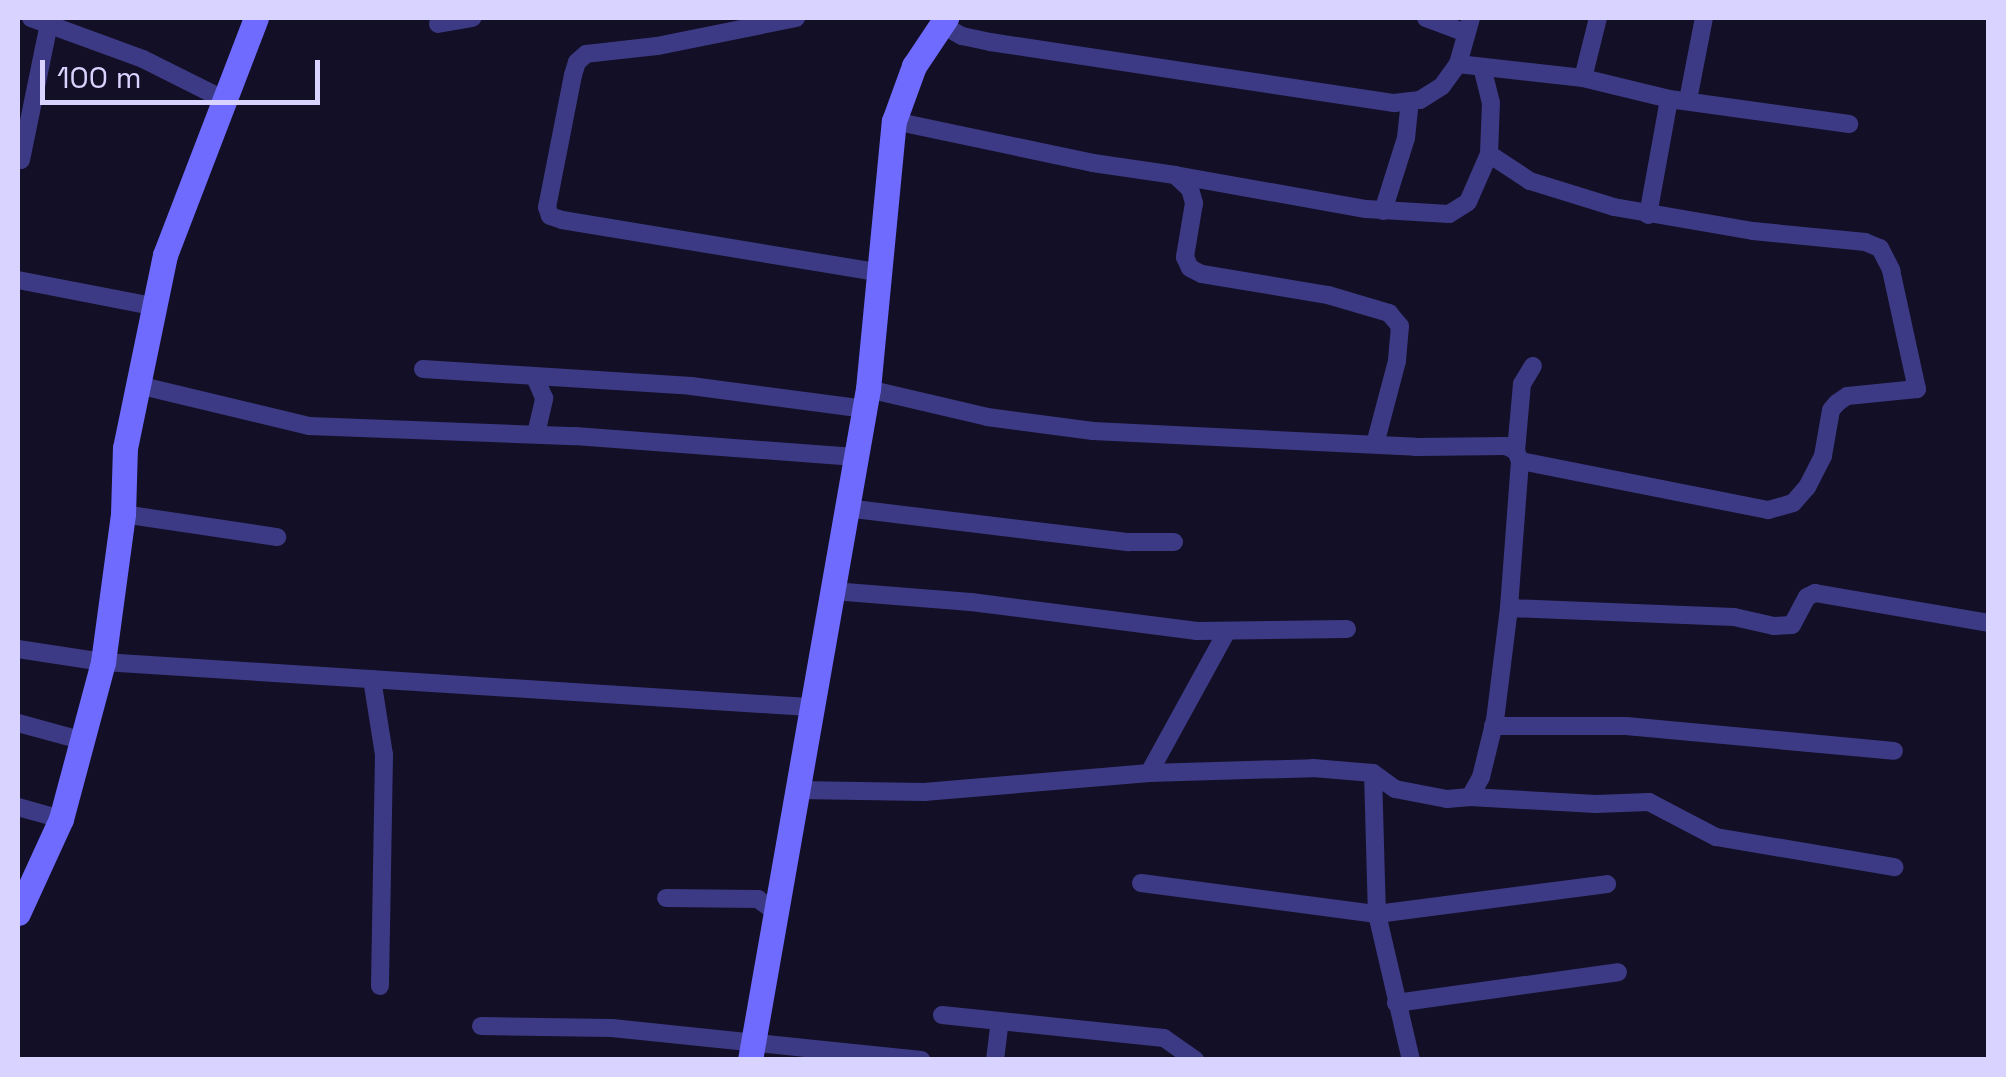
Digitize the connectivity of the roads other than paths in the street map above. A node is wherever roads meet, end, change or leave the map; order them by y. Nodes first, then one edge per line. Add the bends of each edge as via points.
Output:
1 (256, 18) edge
2 (472, 18) edge
3 (796, 18) edge
4 (1426, 18) edge
5 (1598, 18) edge
6 (1704, 18) edge
7 (40, 20) edge
8 (944, 21) edge
9 (438, 24) dead end
10 (1469, 25) edge
11 (1458, 64) junction
12 (1482, 68) junction
13 (1583, 78) junction
14 (223, 99) junction
15 (1678, 100) junction
16 (1410, 101) junction
17 (894, 121) junction
18 (1849, 124) dead end
19 (1488, 154) junction
20 (21, 160) dead end
21 (1175, 175) junction
22 (1383, 211) junction
23 (1648, 214) junction
24 (882, 273) junction
25 (18, 280) edge
26 (152, 306) junction
27 (1533, 366) dead end
28 (423, 369) dead end
29 (536, 379) junction
30 (138, 385) junction
31 (866, 399) junction
32 (536, 434) junction
33 (1374, 444) junction
34 (855, 456) junction
35 (1518, 456) junction
36 (846, 508) junction
37 (124, 514) junction
38 (277, 536) dead end
39 (1174, 542) dead end
40 (833, 590) junction
41 (1509, 608) junction
42 (1988, 623) edge
43 (1347, 629) dead end
44 (1226, 631) junction
45 (18, 649) edge
46 (103, 662) junction
47 (372, 679) junction
48 (809, 707) junction
49 (18, 722) edge
50 (1494, 726) junction
51 (84, 740) junction
52 (1894, 750) dead end
53 (1149, 772) junction
54 (1374, 773) junction
55 (797, 790) junction
56 (1470, 798) junction
57 (18, 807) edge
58 (61, 819) junction
59 (1894, 867) dead end
60 (1141, 883) dead end
61 (1608, 884) dead end
62 (666, 898) dead end
63 (20, 900) edge
64 (775, 912) junction
65 (1376, 914) junction
66 (1618, 972) dead end
67 (380, 986) dead end
68 (1396, 1003) junction
69 (942, 1015) dead end
70 (1000, 1021) junction
71 (482, 1026) dead end
72 (752, 1050) edge
73 (1183, 1056) edge
74 (921, 1060) edge
75 (995, 1060) edge
76 (1410, 1060) edge

1 - 14 street
2 - 9 street
3 - 24 street via 586,54 573,75 546,207 562,220
4 - 10 street
5 - 13 street
6 - 15 street
7 - 14 street
7 - 20 street
8 - 16 street via 962,36 1010,45
8 - 17 street via 914,66
10 - 11 street
11 - 12 street
11 - 16 street via 1442,86
12 - 13 street
12 - 19 street via 1491,103
13 - 15 street
14 - 26 street
15 - 18 street
15 - 23 street
16 - 22 street
17 - 21 street
17 - 24 street
19 - 22 street via 1468,202 1449,214
19 - 23 street via 1530,181
21 - 22 street
21 - 33 street via 1194,203 1185,257 1190,268 1328,296 1397,319 1397,361
23 - 35 street via 1880,248 1896,288 1917,389 1837,402 1807,486 1794,503 1768,510
24 - 31 street
25 - 26 street
26 - 30 street
27 - 35 street via 1522,384
28 - 29 street
29 - 31 street
29 - 32 street via 544,398
30 - 32 street via 310,426
30 - 37 street via 125,448
31 - 33 street via 1093,431
31 - 34 street
32 - 34 street
33 - 35 street via 1506,446
34 - 36 street
35 - 41 street
36 - 39 street
36 - 40 street
37 - 38 street
37 - 46 street
40 - 44 street
40 - 48 street
41 - 42 street via 1734,617 1774,626 1792,624 1806,596 1815,593
41 - 50 street
43 - 44 street
44 - 53 street
45 - 46 street
46 - 47 street
46 - 51 street
47 - 48 street
47 - 67 street via 384,755
48 - 55 street
49 - 51 street
50 - 52 street via 1626,726
50 - 56 street
51 - 58 street
53 - 54 street
53 - 55 street via 924,792
54 - 56 street via 1395,789
54 - 65 street
55 - 64 street
56 - 59 street via 1649,802 1716,836
57 - 58 street
58 - 63 street
60 - 65 street
61 - 65 street
62 - 64 street via 758,899
64 - 72 street
65 - 68 street
66 - 68 street
68 - 76 street
69 - 70 street
70 - 73 street via 1164,1038
70 - 75 street
71 - 72 street via 612,1028
72 - 74 street

